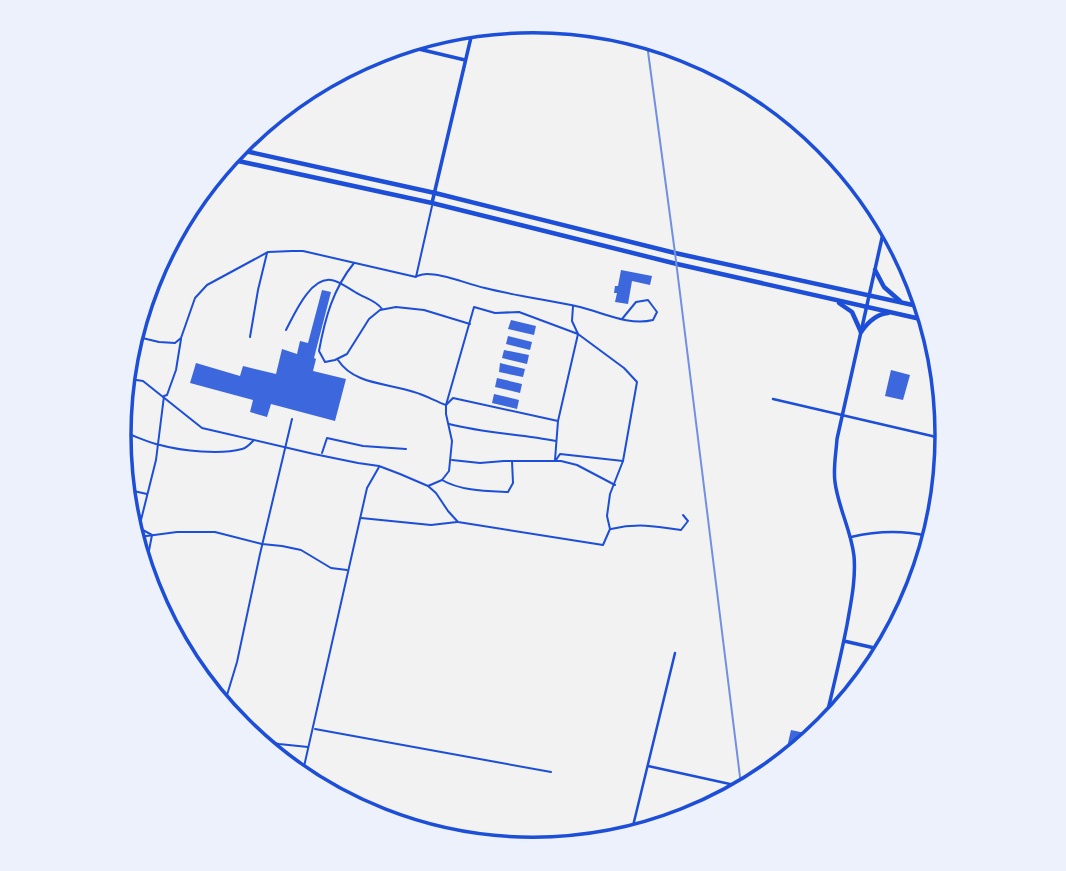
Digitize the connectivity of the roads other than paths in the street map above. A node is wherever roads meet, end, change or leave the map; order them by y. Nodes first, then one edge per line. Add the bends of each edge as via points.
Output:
1 (471, 38) edge
2 (421, 50) edge
3 (466, 60) junction
4 (248, 152) edge
5 (239, 161) edge
6 (435, 193) junction
7 (432, 203) junction
8 (882, 236) edge
9 (268, 252) junction
10 (355, 262) junction
11 (875, 270) junction
12 (416, 277) junction
13 (340, 283) junction
14 (869, 296) junction
15 (829, 298) junction
16 (904, 303) junction
17 (914, 305) edge
18 (573, 306) junction
19 (867, 307) junction
20 (383, 310) junction
21 (893, 313) junction
22 (622, 318) junction
23 (918, 318) edge
24 (470, 324) junction
25 (286, 330) dead end
26 (861, 331) junction
27 (578, 334) junction
28 (250, 337) dead end
29 (142, 338) edge
30 (181, 338) junction
31 (337, 359) junction
32 (135, 380) edge
33 (164, 396) junction
34 (773, 399) dead end
35 (446, 405) junction
36 (842, 416) junction
37 (292, 419) dead end
38 (558, 421) junction
39 (448, 424) junction
40 (131, 434) edge
41 (935, 437) edge
42 (254, 440) junction
43 (556, 441) junction
44 (158, 445) junction
45 (285, 446) junction
46 (406, 449) dead end
47 (321, 455) junction
48 (450, 460) junction
49 (512, 461) junction
50 (555, 461) junction
51 (623, 461) junction
52 (379, 466) junction
53 (442, 480) junction
54 (615, 485) junction
55 (428, 486) junction
56 (134, 491) edge
57 (148, 494) junction
58 (683, 515) dead end
59 (360, 518) junction
60 (458, 522) junction
61 (141, 527) edge
62 (141, 528) edge
63 (610, 529) junction
64 (152, 535) junction
65 (923, 535) edge
66 (143, 536) edge
67 (850, 537) junction
68 (262, 544) junction
69 (148, 554) edge
70 (348, 570) junction
71 (844, 642) junction
72 (874, 648) edge
73 (675, 653) dead end
74 (227, 696) edge
75 (827, 709) edge
76 (313, 728) junction
77 (274, 743) edge
78 (309, 747) junction
79 (304, 766) edge
80 (649, 766) junction
81 (551, 772) dead end
82 (733, 784) edge
83 (633, 825) edge

1 - 3 street
2 - 3 street
3 - 6 street
4 - 6 main road
5 - 7 main road
6 - 7 street
6 - 14 main road
7 - 12 lane
7 - 15 main road
8 - 11 street
9 - 10 lane via 303,251
9 - 28 lane
9 - 30 lane via 206,285 195,298
10 - 12 lane
10 - 13 lane
11 - 14 street
11 - 16 main road via 884,287
12 - 18 lane via 425,273
13 - 20 lane
13 - 25 lane via 328,279 315,284
13 - 31 lane via 319,351 325,362
14 - 16 main road
14 - 19 street
15 - 19 main road
15 - 26 main road via 852,312
16 - 17 main road
18 - 22 lane
18 - 27 lane via 572,321
19 - 21 main road
19 - 26 street
20 - 24 lane via 424,310
20 - 31 lane via 369,319 347,354
21 - 23 main road
21 - 26 main road via 881,314
22 - 22 lane via 641,323 653,320 657,312 648,300 636,302
24 - 27 lane via 474,307 495,313 519,312
24 - 35 lane
26 - 36 street
27 - 38 lane
27 - 51 lane via 637,382
29 - 30 lane via 175,343
30 - 33 lane via 176,370
31 - 35 lane via 343,369 361,379 414,391
32 - 33 lane
33 - 42 lane via 202,428
33 - 44 lane
34 - 36 street
35 - 38 lane via 453,398
35 - 39 lane
36 - 41 street
36 - 67 street via 835,484
37 - 45 lane
38 - 43 lane
39 - 43 lane
39 - 48 lane
40 - 44 lane
42 - 44 lane via 244,449 215,452
42 - 45 lane
43 - 50 lane
44 - 57 lane
45 - 47 lane
45 - 68 lane
46 - 47 lane via 327,438
47 - 52 lane
48 - 49 lane
48 - 53 lane
49 - 50 lane
49 - 53 lane via 513,483 508,492 452,486
50 - 51 lane via 560,454
50 - 54 lane via 577,465
51 - 54 lane
52 - 55 lane
52 - 59 lane via 367,488
53 - 55 lane
54 - 63 lane via 607,516
55 - 60 lane
56 - 57 lane
57 - 61 lane
58 - 63 lane via 688,521 681,530 646,525
59 - 60 lane via 431,525
59 - 70 lane
60 - 63 lane via 603,545
62 - 64 lane
64 - 66 lane
64 - 68 lane via 215,531
64 - 69 lane
65 - 67 street via 895,531
67 - 71 street via 853,596
68 - 70 lane via 301,550 331,568
68 - 74 lane
70 - 76 lane
71 - 72 street
71 - 75 street
73 - 80 street
76 - 78 lane
76 - 81 lane
77 - 78 lane
78 - 79 lane
80 - 82 street
80 - 83 street

